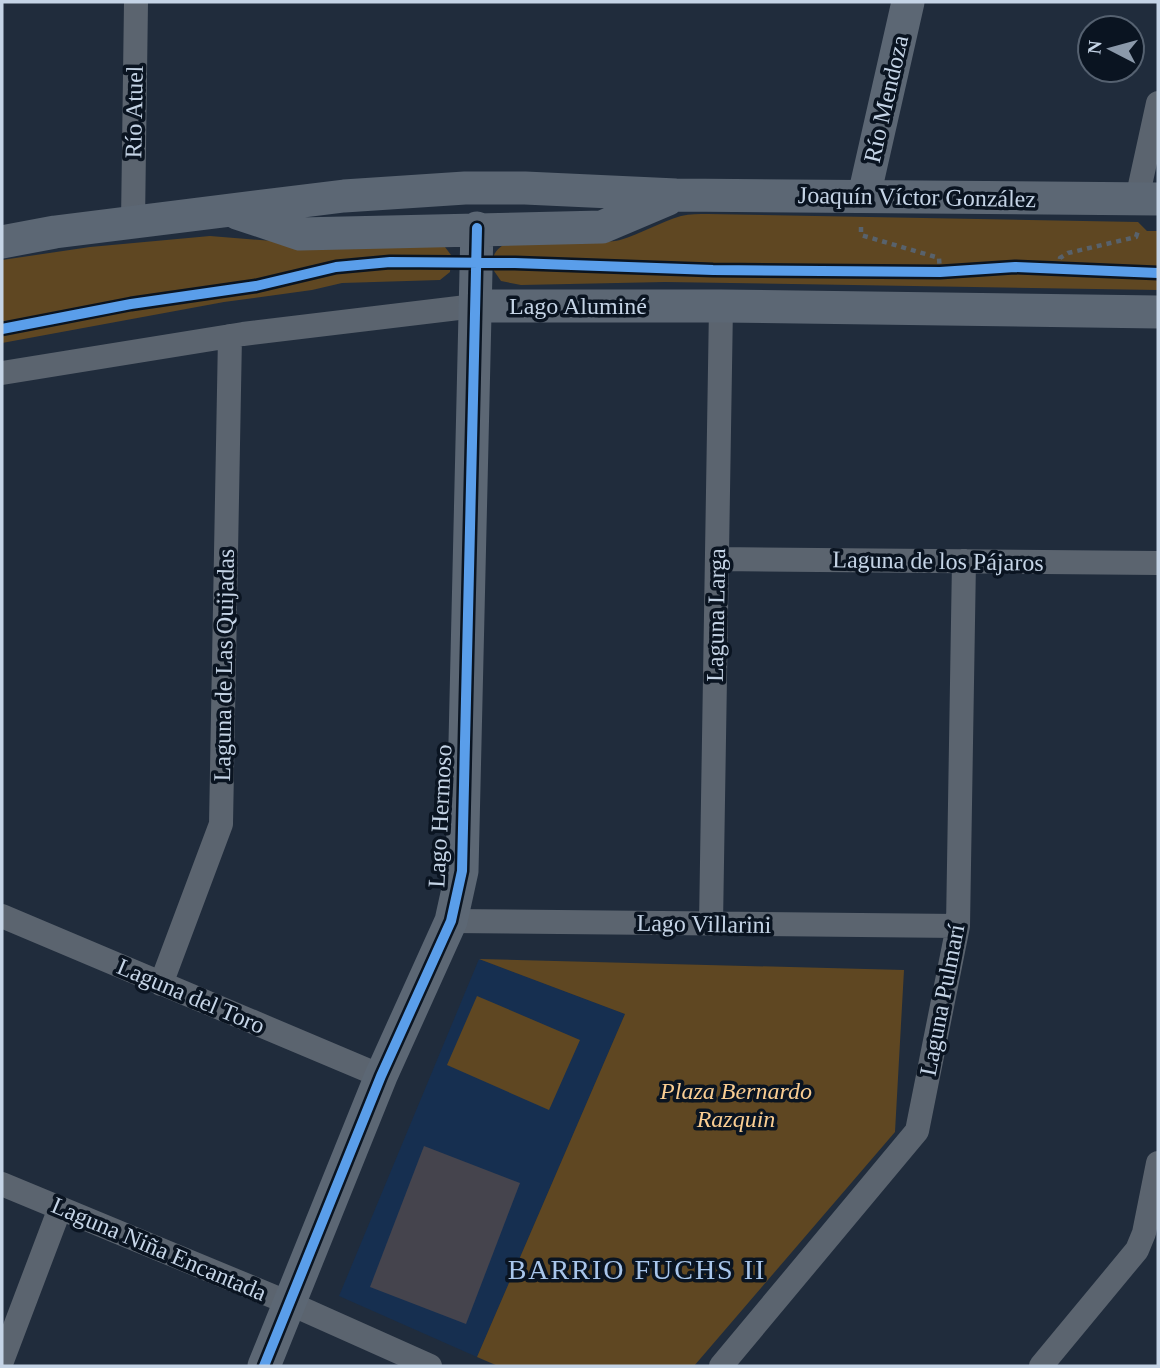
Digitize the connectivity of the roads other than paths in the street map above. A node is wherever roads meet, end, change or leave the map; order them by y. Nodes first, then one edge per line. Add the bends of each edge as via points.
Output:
1 (136, 2) edge
2 (908, 2) edge
3 (1158, 103) edge
4 (676, 195) junction
5 (1148, 209) edge
6 (228, 210) junction
7 (863, 210) junction
8 (132, 222) junction
9 (477, 229) junction
10 (2, 242) edge
11 (475, 306) junction
12 (721, 306) junction
13 (1158, 312) edge
14 (230, 336) junction
15 (2, 373) edge
16 (717, 559) junction
17 (964, 561) junction
18 (1158, 564) edge
19 (2, 916) edge
20 (451, 921) junction
21 (711, 924) junction
22 (958, 926) junction
23 (161, 984) junction
24 (381, 1076) junction
25 (1158, 1163) edge
26 (2, 1184) edge
27 (60, 1208) junction
28 (289, 1303) junction
29 (2, 1361) edge
30 (264, 1366) edge
31 (430, 1366) edge
32 (721, 1366) edge
33 (1041, 1366) edge

1 - 8 street, Río Atuel
2 - 7 street, Río Mendoza
3 - 5 street
4 - 6 street, Joaquín Víctor González via 465,188
4 - 7 street, Joaquín Víctor González
4 - 9 street, Joaquín Víctor González via 602,227
5 - 7 street, Joaquín Víctor González
6 - 8 street, Joaquín Víctor González
6 - 9 street, Joaquín Víctor González via 300,234
8 - 10 street, Joaquín Víctor González
9 - 11 street, Lago Hermoso
11 - 12 street, Lago Aluminé
11 - 14 street, Lago Aluminé
11 - 20 street, Lago Hermoso via 462,871
12 - 13 street, Lago Aluminé
12 - 16 street, Laguna Larga
14 - 15 street, Lago Aluminé
14 - 23 street, Laguna de Las Quijadas via 221,824
16 - 17 street, Laguna de los Pájaros
16 - 21 street, Laguna Larga
17 - 18 street, Laguna de los Pájaros
17 - 22 street, Laguna Pulmarí
19 - 23 street, Laguna del Toro
20 - 21 street, Lago Villarini
20 - 24 street, Lago Hermoso
21 - 22 street, Lago Villarini
22 - 32 street, Laguna Pulmarí via 917,1131
23 - 24 street, Laguna del Toro
24 - 28 street, Lago Hermoso
25 - 33 street via 1137,1250
26 - 27 street, Laguna Niña Encantada
27 - 28 street, Laguna Niña Encantada
27 - 29 street
28 - 30 street, Lago Hermoso
28 - 31 street, Laguna Niña Encantada

